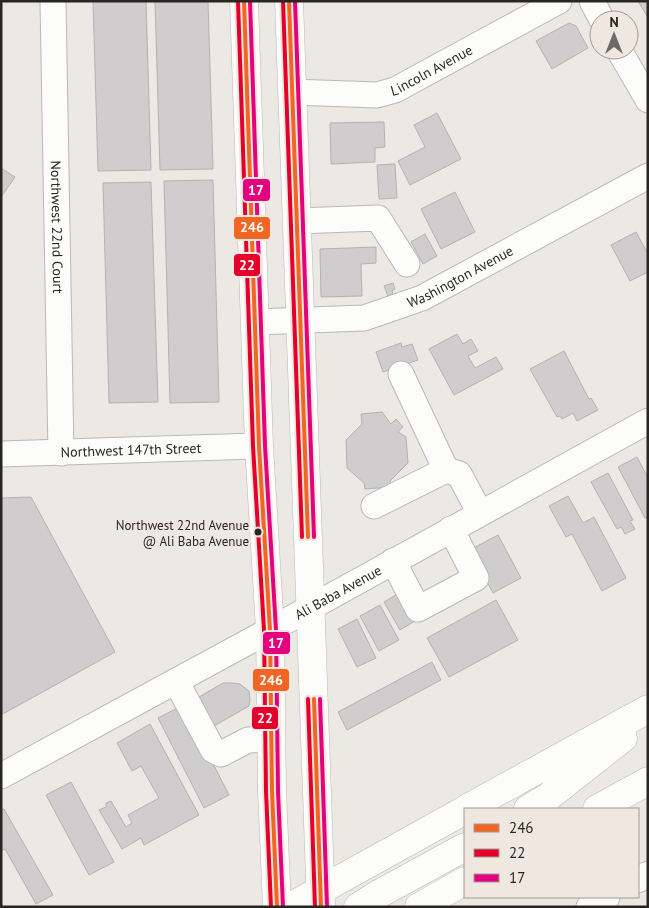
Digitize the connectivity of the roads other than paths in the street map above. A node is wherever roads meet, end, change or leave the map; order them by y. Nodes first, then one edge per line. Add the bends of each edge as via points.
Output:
1 (53, 1) edge
2 (244, 1) edge
3 (289, 1) edge
4 (558, 1) edge
5 (625, 60) edge
6 (292, 92) junction
7 (648, 100) edge
8 (648, 176) edge
9 (297, 221) junction
10 (407, 264) dead end
11 (300, 321) junction
12 (255, 322) junction
13 (401, 374) dead end
14 (648, 421) edge
15 (260, 446) junction
16 (61, 453) junction
17 (1, 454) edge
18 (446, 470) junction
19 (374, 506) dead end
20 (480, 513) junction
21 (452, 529) junction
22 (393, 561) junction
23 (310, 607) junction
24 (270, 630) junction
25 (176, 681) junction
26 (648, 709) edge
27 (648, 718) edge
28 (271, 739) junction
29 (1, 776) edge
30 (648, 781) edge
31 (470, 808) edge
32 (530, 808) edge
33 (599, 808) edge
34 (464, 811) edge
35 (464, 848) edge
36 (464, 882) edge
37 (606, 898) edge
38 (316, 901) edge
39 (276, 907) edge
40 (290, 907) edge
41 (358, 907) edge
42 (419, 907) edge
43 (589, 907) edge

1 - 16 street, Northwest 22nd Court
2 - 12 main road
3 - 6 main road
4 - 6 street, Lincoln Avenue via 395,90 377,95
5 - 7 street
6 - 9 main road
8 - 11 street, Washington Avenue via 422,298 364,318
9 - 10 street via 378,218
9 - 11 main road
11 - 12 street, Washington Avenue
11 - 23 main road
12 - 15 main road
13 - 18 street
14 - 20 street, Ali Baba Avenue
15 - 16 street, Northwest 147th Street
15 - 24 main road
16 - 17 street, Northwest 147th Street
18 - 19 street
18 - 20 street via 459,474
20 - 21 street, Ali Baba Avenue
21 - 22 street, Ali Baba Avenue
21 - 22 street via 476,578 418,609
22 - 23 street, Ali Baba Avenue
23 - 24 street, Ali Baba Avenue
23 - 38 main road
24 - 25 street, Ali Baba Avenue
24 - 28 main road
25 - 28 street via 213,750 222,754 248,740
25 - 29 street, Ali Baba Avenue
26 - 31 main road
27 - 32 main road
28 - 39 main road
30 - 33 main road
34 - 38 main road
35 - 41 main road
36 - 42 main road
37 - 43 street
38 - 40 main road

